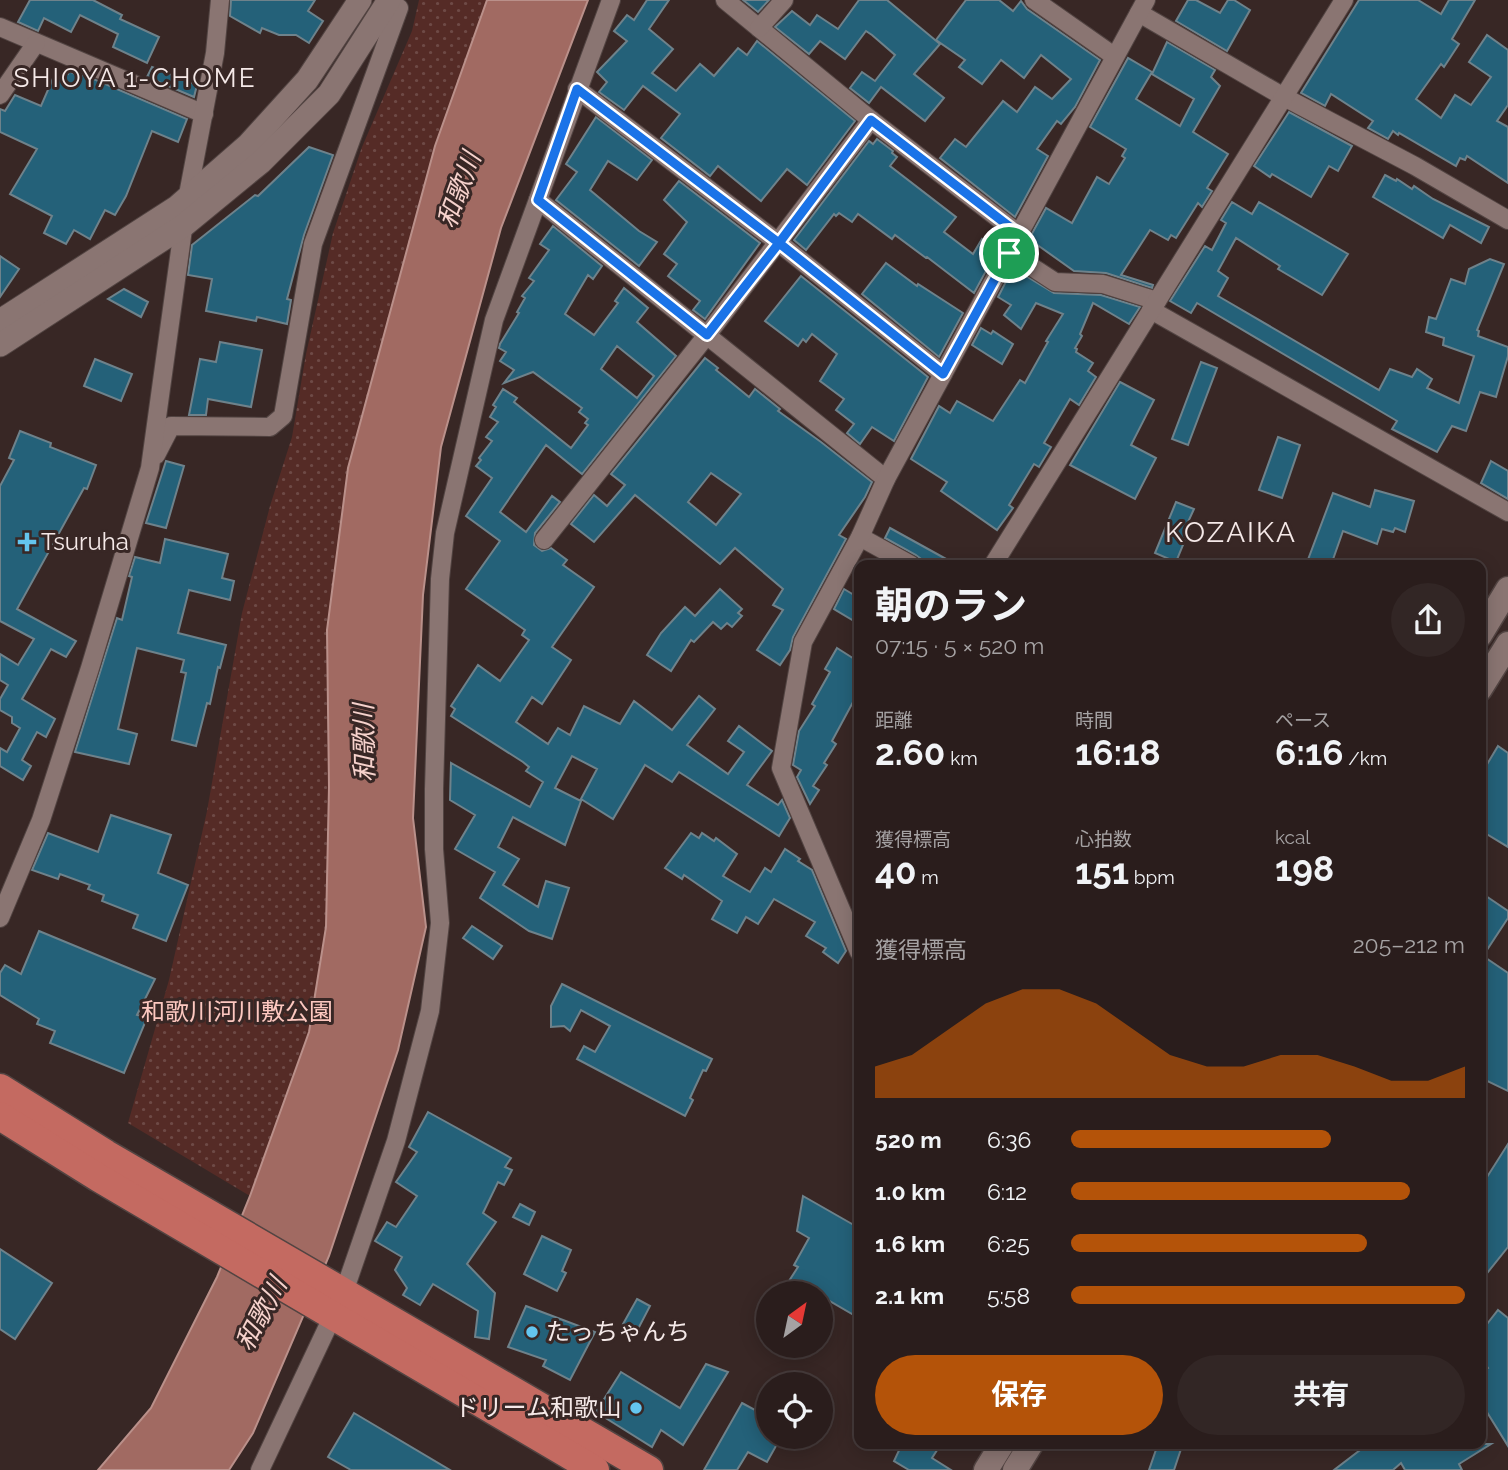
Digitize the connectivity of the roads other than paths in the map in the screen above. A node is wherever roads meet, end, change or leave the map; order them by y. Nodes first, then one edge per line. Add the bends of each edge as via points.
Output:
1 (220, 0) edge
2 (360, 0) edge
3 (611, 0) edge
4 (725, 0) edge
5 (784, 0) edge
6 (1034, 0) edge
7 (1344, 0) edge
8 (388, 1) edge
9 (1142, 6) edge
10 (0, 27) edge
11 (759, 28) junction
12 (36, 43) junction
13 (1114, 56) junction
14 (577, 89) junction
15 (0, 95) edge
16 (1283, 97) junction
17 (204, 114) junction
18 (871, 120) junction
19 (187, 200) junction
20 (538, 200) junction
21 (1508, 220) edge
22 (183, 226) junction
23 (1019, 234) junction
24 (779, 243) junction
25 (1009, 253) junction
26 (1154, 305) junction
27 (0, 321) edge
28 (707, 335) junction
29 (0, 345) edge
30 (943, 374) junction
31 (150, 468) junction
32 (886, 479) junction
33 (1508, 512) edge
34 (860, 537) junction
35 (544, 540) dead end
36 (902, 560) edge
37 (995, 560) edge
38 (1508, 589) edge
39 (1486, 625) edge
40 (1508, 644) edge
41 (1486, 679) edge
42 (0, 918) edge
43 (854, 940) edge
44 (0, 1088) edge
45 (0, 1116) edge
46 (102, 1166) junction
47 (333, 1301) junction
48 (1028, 1449) edge
49 (993, 1455) edge
50 (260, 1470) edge
51 (595, 1470) edge
52 (649, 1470) edge
53 (1016, 1470) edge

1 - 17 street
2 - 19 street via 307,80 248,145
3 - 14 street
4 - 11 street
5 - 11 street
6 - 13 street
7 - 16 street
8 - 22 street via 329,94 261,162
8 - 31 street via 398,8 313,244 283,416 271,427 171,426
9 - 13 street
9 - 16 street
10 - 12 street
11 - 18 street
12 - 15 street
12 - 17 street
13 - 23 street
14 - 20 street
14 - 24 street
16 - 21 street
16 - 26 street
17 - 19 street
18 - 23 street
18 - 24 street
19 - 22 street
19 - 27 street
20 - 28 street
20 - 47 street via 494,320 445,534 434,789 440,923 430,1012 396,1141
22 - 29 street
22 - 31 street
23 - 25 street
24 - 28 street
24 - 30 street
25 - 26 street via 1055,282 1103,285
25 - 30 street
26 - 33 street
26 - 37 street
28 - 32 street
28 - 35 street
30 - 32 street
31 - 42 street via 41,820
32 - 34 street
34 - 36 street
34 - 43 street via 803,642 780,768
38 - 39 main road
40 - 41 main road
44 - 46 main road
45 - 46 main road
46 - 47 main road
47 - 50 street
47 - 51 main road
47 - 52 main road
48 - 53 main road
49 - 53 street

